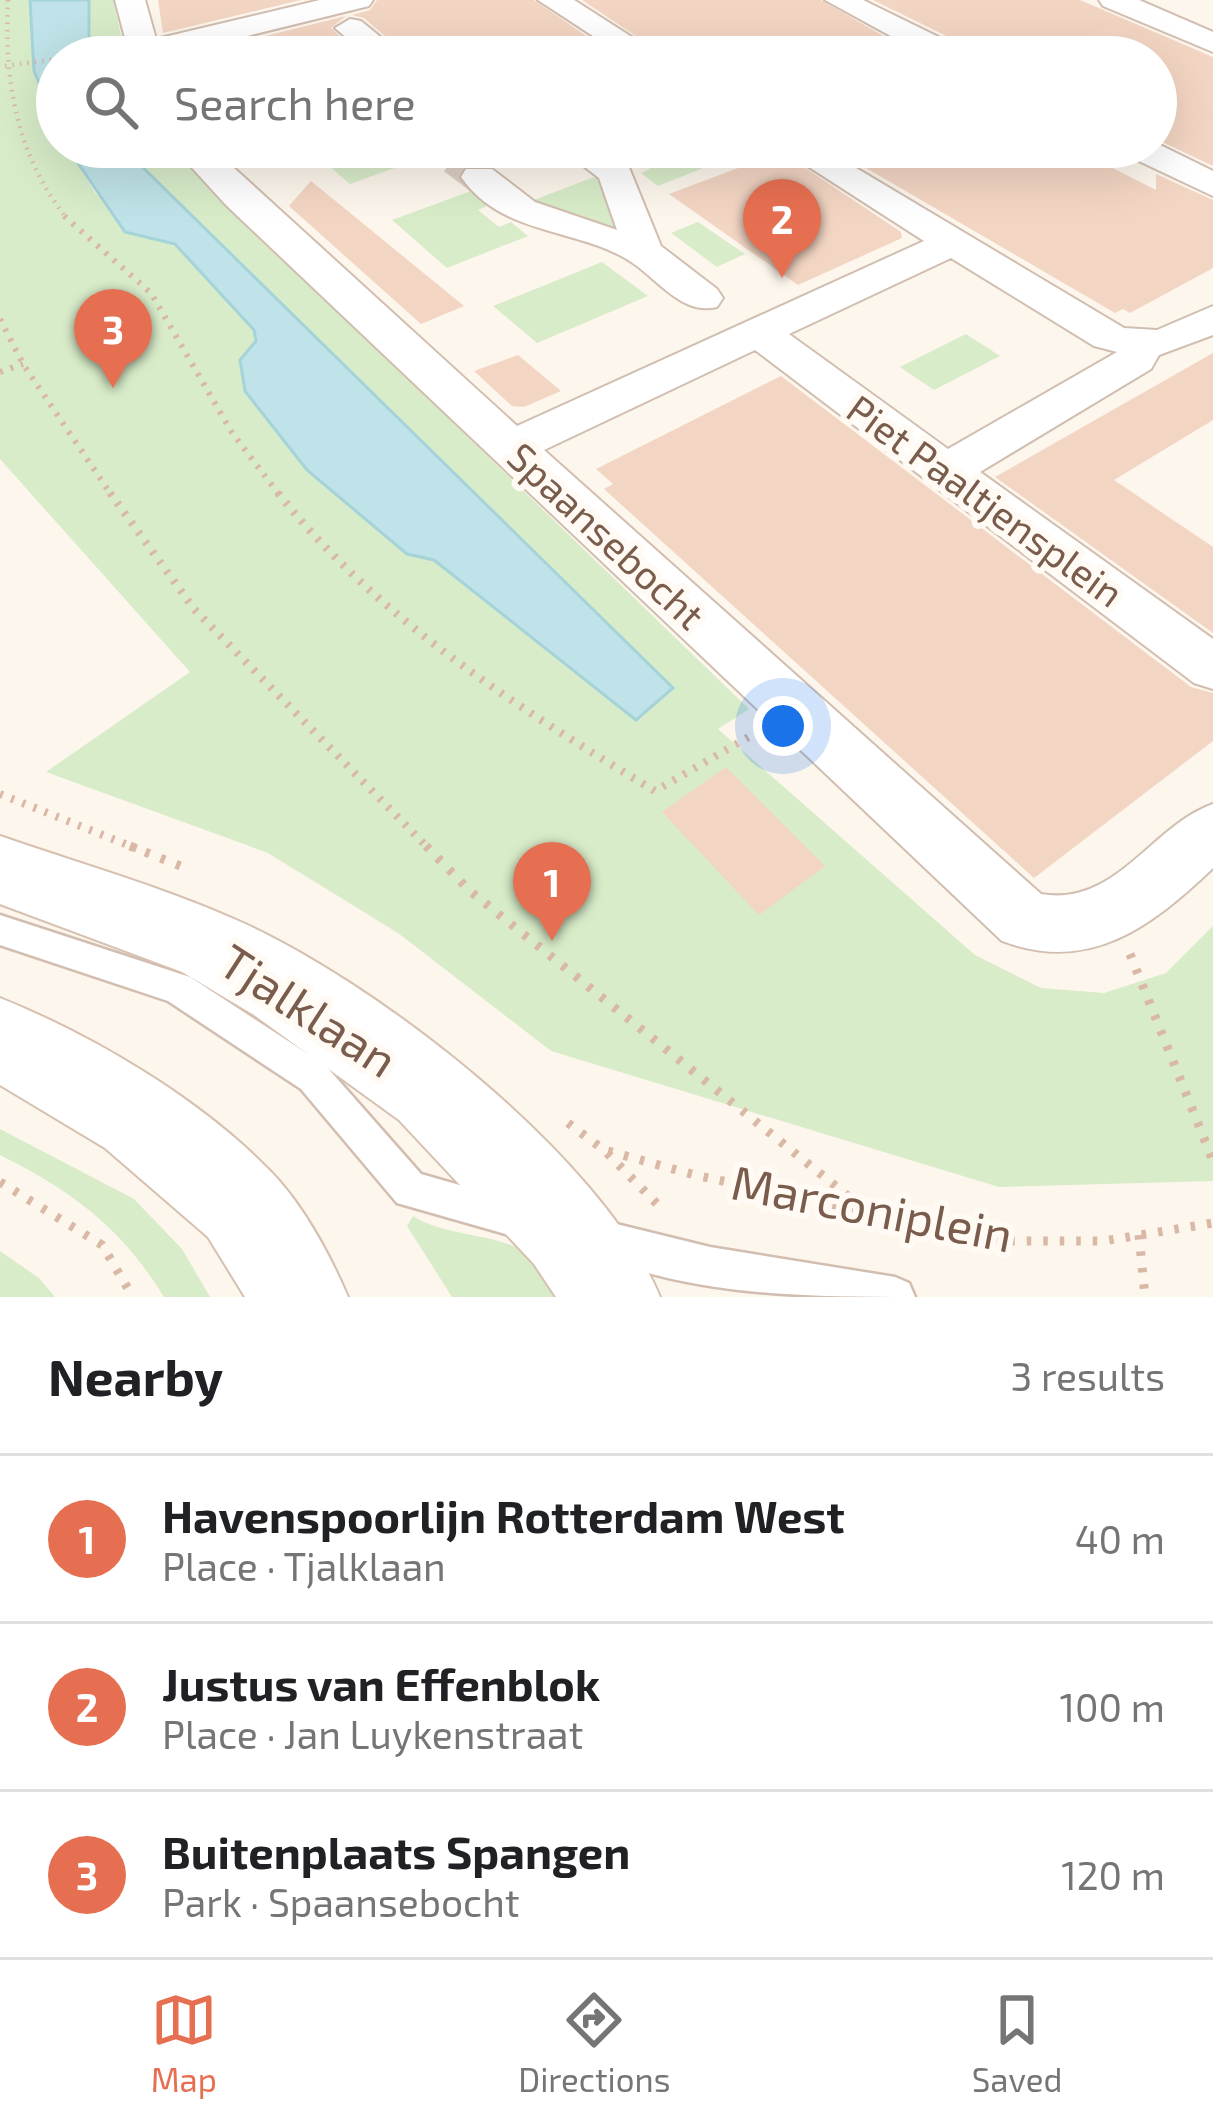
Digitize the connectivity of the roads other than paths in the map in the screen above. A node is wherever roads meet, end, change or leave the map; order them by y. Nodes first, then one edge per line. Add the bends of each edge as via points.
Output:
1 (130, 0) edge
2 (553, 0) edge
3 (840, 0) edge
4 (1114, 0) edge
5 (343, 14) edge
6 (140, 36) edge
7 (234, 36) edge
8 (366, 36) edge
9 (612, 36) edge
10 (912, 36) edge
11 (1213, 43) edge
12 (1177, 167) edge
13 (211, 168) edge
14 (608, 168) edge
15 (831, 168) edge
16 (478, 177) tunnel mouth
17 (1213, 185) edge
18 (953, 242) junction
19 (644, 252) junction
20 (1213, 318) edge
21 (733, 320) junction
22 (1140, 346) junction
23 (511, 448) junction
24 (945, 472) junction
25 (1213, 668) edge
26 (1213, 830) edge
27 (0, 870) edge
28 (0, 929) edge
29 (0, 1040) edge
30 (240, 1205) junction
31 (589, 1264) edge
32 (263, 1297) edge
33 (300, 1297) edge
34 (895, 1297) edge

1 - 6 street
2 - 9 street
3 - 10 street
4 - 11 street
5 - 7 street
5 - 8 street
12 - 17 street
13 - 23 street, Spaansebocht
14 - 19 street
15 - 18 street
16 - 19 street via 522,210
18 - 21 street
18 - 22 street via 1109,337
19 - 21 street, Piet Paaltjensplein
20 - 22 street via 1169,342
21 - 23 street
21 - 24 street, Piet Paaltjensplein
22 - 24 street via 1136,360
23 - 26 street, Spaansebocht via 1025,920 1058,926 1111,915
24 - 25 street, Piet Paaltjensplein
27 - 31 main road, Tjalklaan via 209,946 284,988 429,1090
28 - 31 lane, Tjalklaan via 178,988 313,1077 410,1190
29 - 30 main road via 136,1118
30 - 32 main road
30 - 33 main road
31 - 34 lane, Marconiplein via 710,1266

